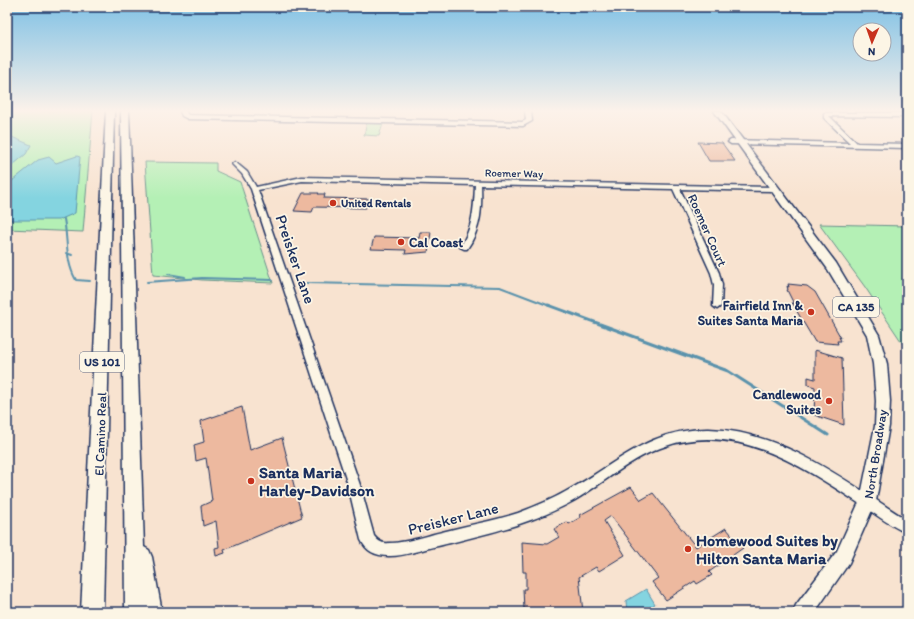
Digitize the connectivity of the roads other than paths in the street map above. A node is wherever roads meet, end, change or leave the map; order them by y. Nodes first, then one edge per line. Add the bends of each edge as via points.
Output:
1 (109, 140) edge
2 (126, 140) edge
3 (851, 140) edge
4 (735, 142) joint
5 (856, 145) junction
6 (907, 146) edge
7 (234, 164) dead end
8 (478, 184) junction
9 (676, 188) junction
10 (254, 189) junction
11 (774, 189) junction
12 (464, 247) dead end
13 (717, 306) dead end
14 (132, 491) junction
15 (868, 501) junction
16 (907, 527) edge
17 (92, 612) edge
18 (136, 612) edge
19 (151, 612) edge
20 (803, 612) edge

1 - 17 highway, El Camino Real / US 101
2 - 14 highway, US 101
3 - 5 street
4 - 5 street
4 - 11 main road, North Broadway / CA 135
5 - 6 street
7 - 10 street, Preisker Lane via 245,173
8 - 9 street, Roemer Way
8 - 10 street, Roemer Way via 302,180
8 - 12 street via 478,218 470,240
9 - 11 street, Roemer Way
9 - 13 street, Roemer Court via 715,273 718,285
10 - 15 street, Preisker Lane via 354,485 368,540 376,548 389,550 411,546 519,519 570,496 640,451 683,436 709,434 759,443 819,471
11 - 15 main road, North Broadway / CA 135 via 832,266 875,341 880,364 882,426
14 - 18 highway, US 101
14 - 19 highway
15 - 16 street, Preisker Lane
15 - 20 main road, North Broadway / CA 135 via 844,557

